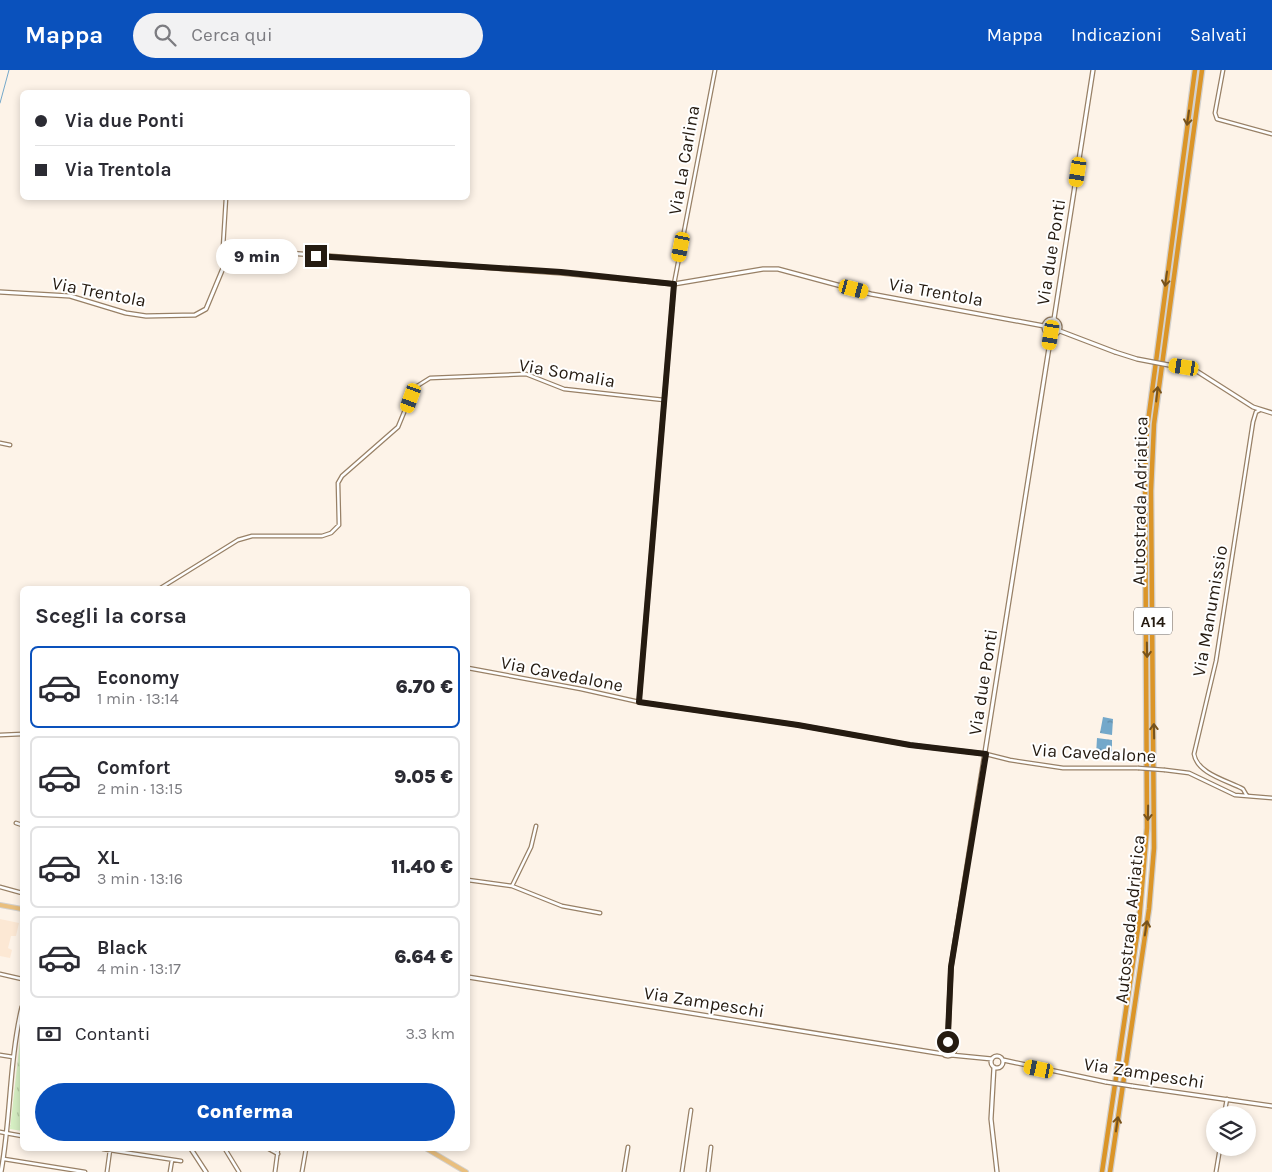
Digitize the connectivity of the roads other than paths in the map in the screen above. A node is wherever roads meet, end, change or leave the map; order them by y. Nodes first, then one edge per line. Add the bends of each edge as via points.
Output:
1 (715, 70) edge
2 (1093, 70) edge
3 (1195, 70) edge
4 (1202, 70) edge
5 (1223, 70) edge
6 (1272, 134) edge
7 (226, 200) edge
8 (226, 261) junction
9 (674, 284) junction
10 (0, 292) edge
11 (1054, 319) junction
12 (1044, 326) junction
13 (1060, 331) junction
14 (1051, 335) junction
15 (664, 400) junction
16 (1266, 412) junction
17 (1272, 413) edge
18 (0, 443) edge
19 (10, 445) dead end
20 (164, 586) edge
21 (470, 668) edge
22 (639, 702) junction
23 (20, 734) edge
24 (0, 735) edge
25 (986, 754) junction
26 (1246, 796) junction
27 (1272, 798) edge
28 (16, 823) dead end
29 (20, 824) edge
30 (536, 826) dead end
31 (470, 880) edge
32 (512, 886) junction
33 (0, 887) edge
34 (20, 892) edge
35 (0, 905) edge
36 (20, 910) edge
37 (600, 914) dead end
38 (0, 974) edge
39 (470, 977) edge
40 (20, 979) edge
41 (20, 1020) edge
42 (948, 1034) junction
43 (944, 1043) junction
44 (952, 1044) junction
45 (941, 1049) junction
46 (954, 1050) junction
47 (937, 1053) junction
48 (943, 1054) junction
49 (0, 1055) edge
50 (951, 1055) junction
51 (958, 1055) junction
52 (14, 1057) junction
53 (1003, 1060) junction
54 (992, 1063) junction
55 (1012, 1063) junction
56 (1001, 1067) junction
57 (993, 1077) junction
58 (1226, 1099) junction
59 (1225, 1106) edge
60 (1272, 1106) edge
61 (691, 1110) dead end
62 (0, 1132) edge
63 (8, 1134) junction
64 (20, 1136) edge
65 (628, 1147) dead end
66 (712, 1147) dead end
67 (110, 1151) edge
68 (116, 1151) edge
69 (192, 1151) edge
70 (226, 1151) edge
71 (273, 1151) edge
72 (306, 1151) edge
73 (430, 1151) edge
74 (278, 1154) joint
75 (1219, 1156) edge
76 (4, 1159) junction
77 (172, 1160) junction
78 (180, 1160) dead end
79 (1, 1172) edge
80 (85, 1172) edge
81 (107, 1172) edge
82 (170, 1172) edge
83 (206, 1172) edge
84 (239, 1172) edge
85 (275, 1172) edge
86 (302, 1172) edge
87 (466, 1172) edge
88 (624, 1172) edge
89 (682, 1172) edge
90 (708, 1172) edge
91 (998, 1172) edge
92 (1102, 1172) edge
93 (1110, 1172) edge
94 (1216, 1172) edge

1 - 9 street, Via La Carlina
2 - 11 street, Via due Ponti
3 -> 92 highway, Autostrada Adriatica / A14 via 1147,429 1147,828 1139,922
93 -> 4 highway, Autostrada Adriatica / A14 via 1149,909 1154,848 1151,491 1154,424
5 - 6 street via 1216,118
7 - 8 street via 222,247
8 - 9 street, Via Trentola via 231,253 246,250 561,272
8 - 10 street, Via Trentola via 206,309 195,315 146,316 70,296
9 - 12 street, Via Trentola via 778,269 871,294
9 - 15 street, Via La Carlina
11 - 12 street
11 - 13 street via 1060,324
12 - 14 street
13 - 14 street
13 - 16 street, bridge via 1137,359 1195,370
14 - 25 street, Via due Ponti
15 - 20 street, Via Somalia via 564,389 526,374 430,378 414,388 398,427 342,476 338,483 339,525 334,532 322,536 252,536 238,540
15 - 22 street, Via La Carlina
16 - 17 street
16 - 26 street, Via Manumissio via 1257,411 1254,415 1216,661 1194,754 1199,765 1243,789
18 - 19 street
21 - 22 street, Via Cavedalone
22 - 25 street, Via Cavedalone
23 - 24 street
25 - 26 street, Via Cavedalone, bridge via 1063,768 1138,768 1189,773 1229,792
25 - 42 street, Via due Ponti via 951,967
26 - 27 street, Via Cavedalone
28 - 29 street
30 - 32 street via 531,847
31 - 32 street
32 - 37 street via 562,906
33 - 34 street
35 - 36 main road
38 - 40 street
39 - 47 street, Via Zampeschi
41 - 52 street
42 - 43 street, Via due Ponti
42 - 44 street, Via due Ponti
43 - 44 street
43 - 45 street
44 - 46 street
45 - 47 street
45 - 48 street
46 - 50 street
46 - 51 street
47 - 48 street, Via Zampeschi
48 - 50 street
49 - 52 street
50 - 51 street
51 - 54 street via 984,1058
52 - 63 street
53 - 54 street, Via Zampeschi via 999,1056
53 - 55 street, Via Zampeschi
53 - 56 street
54 - 56 street
54 - 57 street
55 - 56 street, Via Zampeschi
55 - 58 street, Via Zampeschi, bridge via 1106,1082
56 - 57 street
57 - 91 street via 991,1119
58 - 59 street
58 - 60 street, Via Zampeschi
61 - 89 street
62 - 63 street
63 - 64 street
63 - 76 street
65 - 88 street
66 - 90 street
67 - 81 street
68 - 77 street
69 - 83 street
70 - 84 street
71 - 74 street
72 - 86 street
73 - 87 main road
74 - 85 street
75 - 94 street
76 - 79 street
76 - 80 street
77 - 78 street
77 - 82 street

